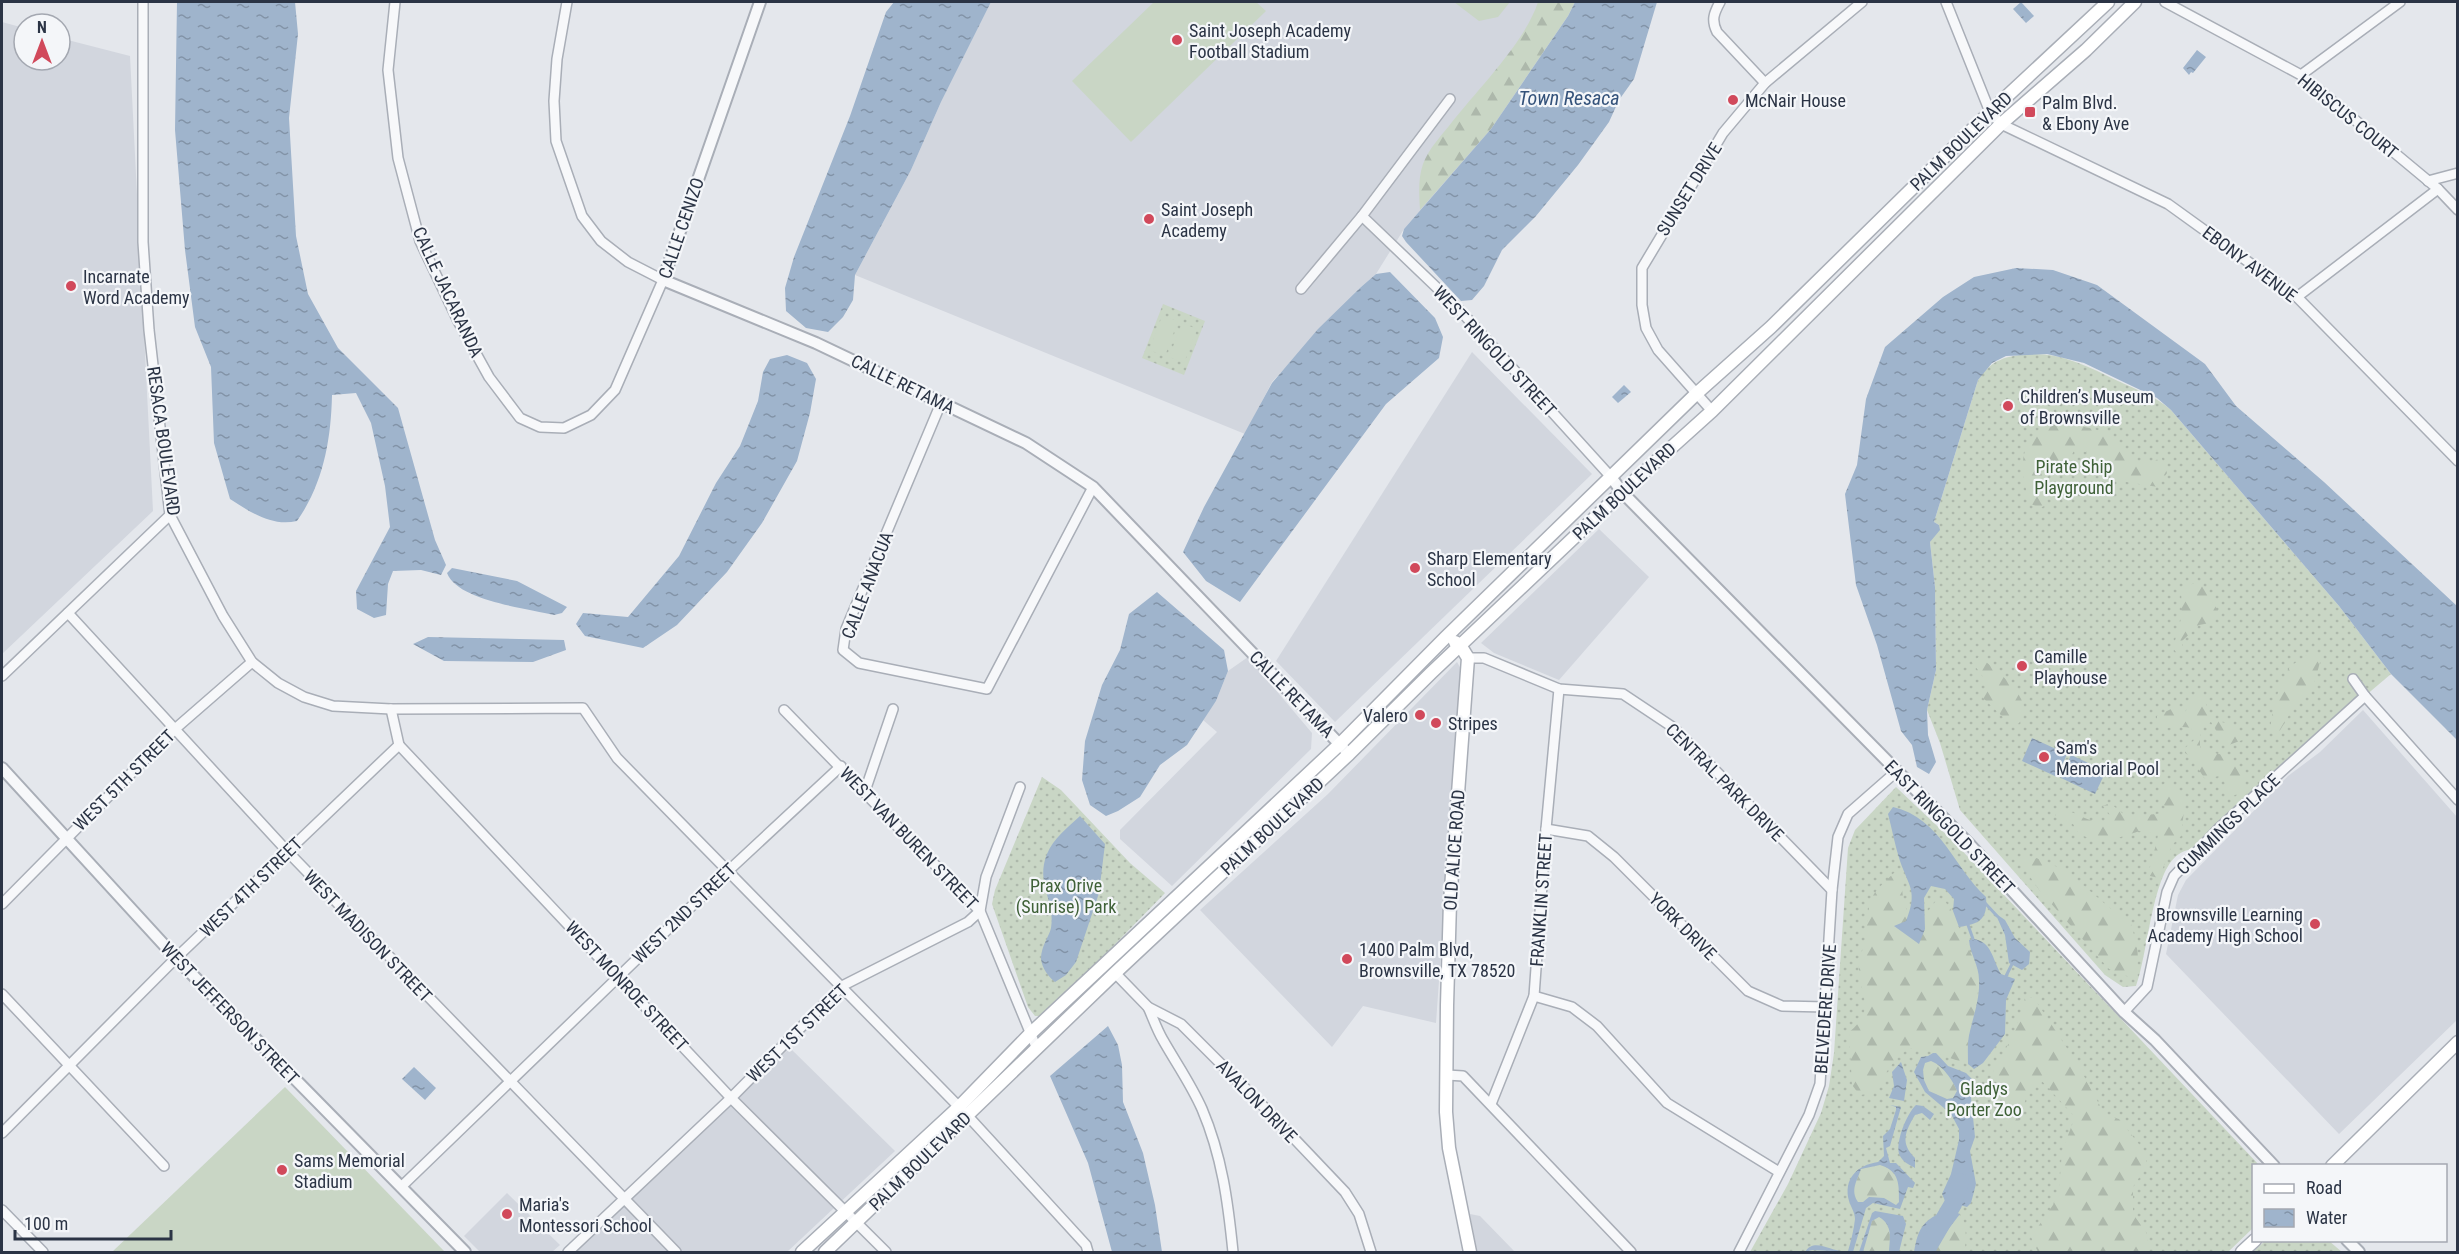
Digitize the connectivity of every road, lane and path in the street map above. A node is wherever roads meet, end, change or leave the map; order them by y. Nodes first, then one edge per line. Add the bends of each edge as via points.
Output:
1 (143, 2) edge
2 (395, 2) edge
3 (567, 2) edge
4 (760, 2) edge
5 (1720, 2) edge
6 (1862, 2) edge
7 (1946, 2) edge
8 (2108, 2) edge
9 (2135, 2) edge
10 (2166, 2) edge
11 (2400, 2) edge
12 (2301, 75) junction
13 (1765, 83) junction
14 (1450, 99) dead end
15 (1990, 112) junction
16 (2001, 124) junction
17 (2457, 173) edge
18 (2428, 181) junction
19 (2438, 189) junction
20 (2457, 210) edge
21 (1362, 216) junction
22 (663, 280) junction
23 (1300, 289) dead end
24 (2297, 297) junction
25 (1696, 394) junction
26 (942, 403) junction
27 (1712, 411) junction
28 (564, 428) joint
29 (2457, 461) edge
30 (1611, 477) junction
31 (1093, 487) junction
32 (1622, 492) junction
33 (171, 515) junction
34 (68, 613) junction
35 (1446, 637) junction
36 (1460, 645) junction
37 (1468, 658) junction
38 (252, 662) junction
39 (2, 676) edge
40 (2353, 679) dead end
41 (1559, 689) junction
42 (2365, 696) junction
43 (391, 709) junction
44 (893, 709) dead end
45 (784, 710) dead end
46 (175, 729) junction
47 (399, 744) junction
48 (1340, 744) junction
49 (1349, 754) junction
50 (841, 766) junction
51 (2, 768) edge
52 (1897, 771) junction
53 (1020, 787) dead end
54 (865, 791) junction
55 (2457, 800) edge
56 (1546, 829) junction
57 (68, 838) junction
58 (287, 852) junction
59 (727, 872) junction
60 (1832, 890) junction
61 (2, 904) edge
62 (980, 911) junction
63 (176, 958) junction
64 (1114, 973) junction
65 (618, 977) junction
66 (842, 986) junction
67 (2, 994) edge
68 (1534, 996) junction
69 (1148, 1007) junction
70 (1826, 1007) junction
71 (2124, 1012) junction
72 (1030, 1034) junction
73 (2457, 1042) edge
74 (1037, 1048) junction
75 (69, 1065) junction
76 (1447, 1076) junction
77 (510, 1083) junction
78 (731, 1098) junction
79 (1491, 1104) junction
80 (963, 1111) junction
81 (2, 1133) edge
82 (2272, 1164) edge
83 (2334, 1164) edge
84 (164, 1166) dead end
85 (1779, 1172) junction
86 (401, 1187) junction
87 (625, 1199) junction
88 (2, 1210) edge
89 (845, 1214) junction
90 (857, 1223) junction
91 (1084, 1250) edge
92 (43, 1252) edge
93 (465, 1252) edge
94 (568, 1252) edge
95 (676, 1252) edge
96 (802, 1252) edge
97 (825, 1252) edge
98 (886, 1252) edge
99 (1233, 1252) edge
100 (1371, 1252) edge
101 (1470, 1252) edge
102 (1631, 1252) edge
103 (1739, 1252) edge

1 - 33 street, RESACA BOULEVARD via 143,242 149,330
2 - 28 street, CALLE JACARANDA via 388,70 398,158 420,241 458,321 489,377 513,410 520,418 540,426
3 - 22 street, CALLE RETAMA via 557,59 554,111 556,141 578,205 601,241 628,262
4 - 22 street, CALLE CENIZO
5 - 13 street via 1713,23 1717,32
6 - 13 street, SUNSET DRIVE
7 - 15 street
8 - 15 main road, PALM BOULEVARD
9 - 16 main road, PALM BOULEVARD
10 - 12 street, HIBISCUS COURT
11 - 12 street
12 - 18 street, HIBISCUS COURT
13 - 25 street, SUNSET DRIVE via 1723,133 1642,268 1646,328 1658,350
14 - 21 street
15 - 16 street
15 - 25 main road, PALM BOULEVARD via 1771,327
16 - 24 street, EBONY AVENUE via 2168,204
16 - 27 main road, PALM BOULEVARD
17 - 18 street
18 - 19 street, HIBISCUS COURT
19 - 20 street, HIBISCUS COURT
19 - 24 street
21 - 23 street
21 - 30 street, WEST RINGOLD STREET via 1456,307
22 - 26 street, CALLE RETAMA via 816,343
22 - 28 street, CALLE CENIZO via 615,390 591,416
24 - 29 street, EBONY AVENUE
25 - 27 street, SUNSET DRIVE
25 - 30 main road, PALM BOULEVARD
26 - 31 street, CALLE RETAMA via 1026,443
26 - 31 street, CALLE ANACUA via 846,629 843,650 859,663 987,689
27 - 32 main road, PALM BOULEVARD
30 - 32 street, WEST RINGOLD STREET
30 - 35 main road, PALM BOULEVARD
31 - 48 street, CALLE RETAMA
32 - 36 main road, PALM BOULEVARD
32 - 52 street, EAST RINGGOLD STREET
33 - 34 street
33 - 38 street, RESACA BOULEVARD via 223,616
34 - 39 street
34 - 46 street, WEST MADISON STREET
35 - 36 main road
35 - 48 main road, PALM BOULEVARD
36 - 37 main road
36 - 49 main road, PALM BOULEVARD
37 - 41 street, CENTRAL PARK DRIVE via 1484,658
37 - 76 main road, OLD ALICE ROAD via 1450,902
38 - 43 street, RESACA BOULEVARD via 304,697 333,706
38 - 46 street, WEST 5TH STREET
40 - 42 street
41 - 56 street, FRANKLIN STREET
41 - 60 street, CENTRAL PARK DRIVE via 1623,694 1674,728
42 - 55 street
42 - 71 street, CUMMINGS PLACE via 2218,829 2174,876 2167,892 2147,987
43 - 47 street
43 - 59 street, RESACA BOULEVARD via 583,708 617,758
44 - 54 street
45 - 50 street, WEST VAN BUREN STREET
46 - 57 street, WEST 5TH STREET
46 - 58 street, WEST MADISON STREET
47 - 58 street, WEST 4TH STREET
47 - 65 street, WEST MONROE STREET
48 - 49 street, CALLE RETAMA
48 - 72 main road, PALM BOULEVARD
49 - 64 main road, PALM BOULEVARD
50 - 54 street, WEST VAN BUREN STREET
50 - 59 street, WEST 2ND STREET
51 - 57 street, WEST JEFFERSON STREET
52 - 60 street, BELVEDERE DRIVE via 1848,814 1838,837
52 - 71 street, EAST RINGGOLD STREET
53 - 62 street via 986,877
54 - 62 street, WEST VAN BUREN STREET
56 - 68 street, FRANKLIN STREET
56 - 70 street, YORK DRIVE via 1588,837 1614,857 1748,991 1782,1006
57 - 61 street, WEST 5TH STREET
57 - 63 street, WEST JEFFERSON STREET
58 - 63 street, WEST 4TH STREET
58 - 77 street, WEST MADISON STREET
59 - 65 street, WEST 2ND STREET
59 - 66 street
60 - 70 street, BELVEDERE DRIVE
62 - 66 street, WEST 1ST STREET via 968,922
62 - 72 street, WEST VAN BUREN STREET
63 - 75 street, WEST 4TH STREET
63 - 86 street, WEST JEFFERSON STREET
64 - 69 street, AVALON DRIVE
64 - 74 main road, PALM BOULEVARD
65 - 77 street, WEST 2ND STREET
65 - 78 street, WEST MONROE STREET
66 - 78 street, WEST 1ST STREET
66 - 80 street
67 - 75 street
68 - 79 street, FRANKLIN STREET
68 - 85 street via 1572,1007 1597,1026 1667,1103
69 - 99 street via 1161,1038 1202,1108 1213,1138 1226,1187
69 - 100 street, AVALON DRIVE via 1181,1024 1345,1192 1359,1214
70 - 85 street, BELVEDERE DRIVE via 1820,1084 1809,1115
71 - 82 street, EAST RINGGOLD STREET
72 - 74 street, WEST VAN BUREN STREET
72 - 80 main road, PALM BOULEVARD
73 - 83 main road
74 - 80 main road, PALM BOULEVARD
75 - 81 street, WEST 4TH STREET
75 - 84 street
76 - 79 street via 1463,1076
76 - 101 main road, OLD ALICE ROAD via 1449,1148
77 - 86 street, WEST 2ND STREET
77 - 87 street, WEST MADISON STREET
78 - 87 street, WEST 1ST STREET
78 - 89 street, WEST MONROE STREET
79 - 102 street
80 - 89 main road, PALM BOULEVARD
80 - 90 main road, PALM BOULEVARD
80 - 91 street
85 - 103 street, BELVEDERE DRIVE
86 - 93 street, WEST JEFFERSON STREET
87 - 94 street, WEST 1ST STREET
87 - 95 street, WEST MADISON STREET
88 - 92 street
89 - 90 street, WEST MONROE STREET
89 - 96 main road, PALM BOULEVARD
90 - 97 main road, PALM BOULEVARD
90 - 98 street, WEST MONROE STREET

